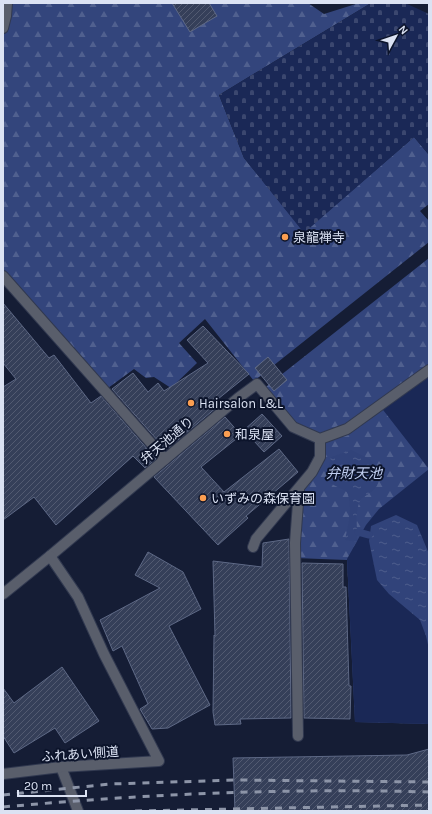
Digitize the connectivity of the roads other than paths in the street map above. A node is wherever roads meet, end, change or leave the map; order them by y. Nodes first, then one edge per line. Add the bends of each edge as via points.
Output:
1 (7, 3) edge
2 (3, 28) edge
3 (3, 276) edge
4 (429, 370) edge
5 (320, 439) junction
6 (165, 459) junction
7 (299, 490) junction
8 (253, 547) dead end
9 (50, 556) junction
10 (3, 594) edge
11 (298, 736) dead end
12 (62, 767) junction
13 (3, 774) edge
14 (78, 811) edge

1 - 2 street
3 - 6 street
4 - 5 street via 347,430
5 - 6 street, 弁天池通り via 293,427 257,384
5 - 7 street via 320,457
6 - 9 street, 弁天池通り
7 - 8 street via 256,540
7 - 11 street via 295,543
9 - 10 street, 弁天池通り
9 - 12 street, ふれあい側道 via 78,597 159,762
12 - 13 street, ふれあい側道
12 - 14 street

